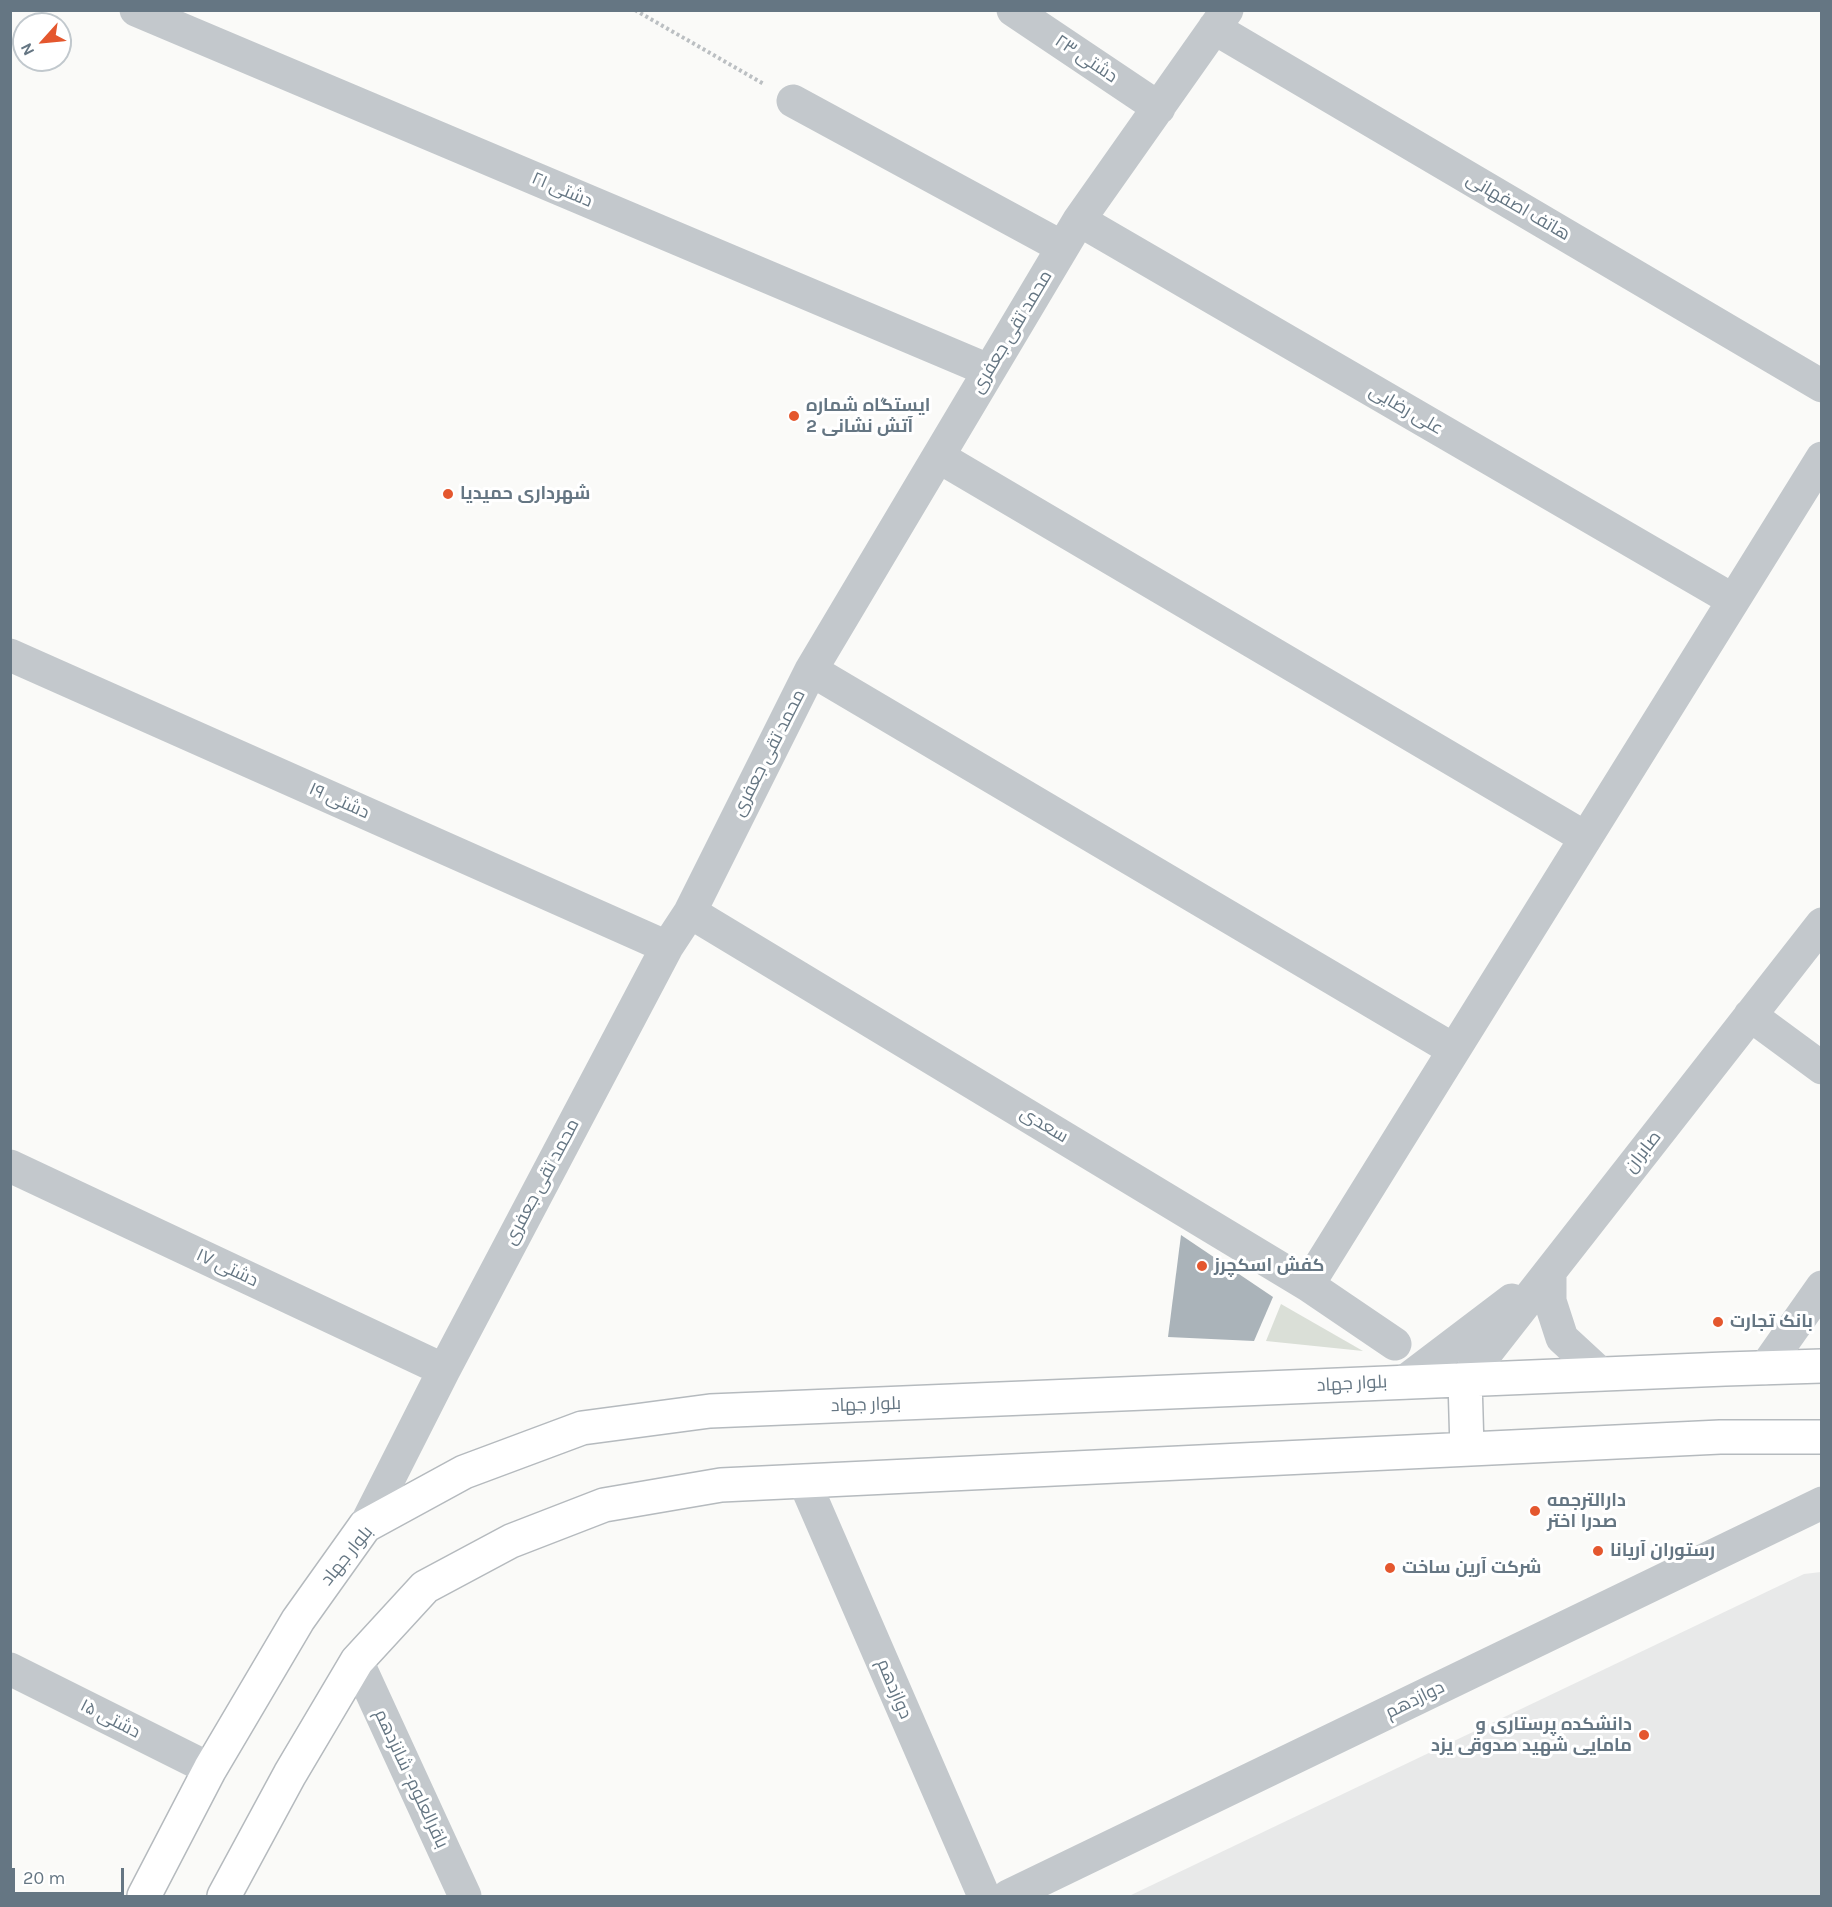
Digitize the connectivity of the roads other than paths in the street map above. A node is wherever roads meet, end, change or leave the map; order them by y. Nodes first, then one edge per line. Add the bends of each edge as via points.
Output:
1 (136, 10) edge
2 (1013, 10) edge
3 (1221, 19) edge
4 (793, 101) road end
5 (1159, 108) junction
6 (1071, 234) junction
7 (988, 370) junction
8 (1821, 386) edge
9 (939, 457) junction
10 (1821, 458) edge
11 (1733, 600) junction
12 (10, 655) edge
13 (811, 670) junction
14 (1586, 838) junction
15 (690, 912) junction
16 (1821, 924) edge
17 (666, 947) junction
18 (1750, 1015) junction
19 (1454, 1050) junction
20 (1821, 1068) edge
21 (10, 1166) edge
22 (1550, 1272) junction
23 (1308, 1285) junction
24 (1821, 1287) edge
25 (1395, 1344) dead end
26 (1821, 1366) edge
27 (1765, 1368) junction
28 (444, 1370) junction
29 (1601, 1374) junction
30 (1465, 1380) junction
31 (1404, 1382) junction
32 (1821, 1437) edge
33 (1467, 1449) junction
34 (804, 1481) junction
35 (1821, 1503) edge
36 (365, 1526) junction
37 (357, 1661) junction
38 (10, 1669) edge
39 (210, 1769) junction
40 (144, 1896) edge
41 (224, 1896) edge
42 (465, 1896) edge
43 (984, 1896) edge
44 (1008, 1896) edge

1 - 7 street, دشتی ۲۱
2 - 5 street, دشتی ۲۳
3 - 5 street, محمد تقی جعفری
3 - 8 street, هاتف اصفهانی
4 - 6 street, علی رضایی
5 - 6 street, محمد تقی جعفری
6 - 7 street, محمد تقی جعفری
6 - 11 street, علی رضایی
7 - 9 street, محمد تقی جعفری
9 - 13 street, محمد تقی جعفری
9 - 14 street
10 - 11 street
11 - 14 street
12 - 17 street, دشتی ۱۹
13 - 15 street, محمد تقی جعفری
13 - 19 street
14 - 19 street
15 - 17 street, محمد تقی جعفری
15 - 23 street, سعدی
16 - 18 street, صابران
17 - 28 street, محمد تقی جعفری
18 - 20 street
18 - 22 street, صابران
19 - 23 street
21 - 28 street, دشتی ۱۷
22 - 29 street via 1550,1301 1562,1338
22 - 30 street, صابران
22 - 31 street
23 - 25 street, سعدی
24 - 27 street
26 - 27 main road, بلوار جهاد
27 - 29 main road, بلوار جهاد
28 - 36 street, محمد تقی جعفری
29 - 30 main road, بلوار جهاد
30 - 31 main road, بلوار جهاد
30 - 33 main road
31 - 36 main road, بلوار جهاد via 710,1411 582,1428 464,1472
32 - 33 main road via 1720,1437
33 - 34 main road
34 - 37 main road via 721,1485 604,1505 510,1541 425,1587
34 - 43 street, دوازدهم
35 - 44 street, دوازدهم
36 - 39 main road, بلوار جهاد via 298,1620
37 - 41 main road
37 - 42 street, باقرالعلوم- شانزدهم
38 - 39 street, دشتی ۱۵
39 - 40 main road, بلوار جهاد

